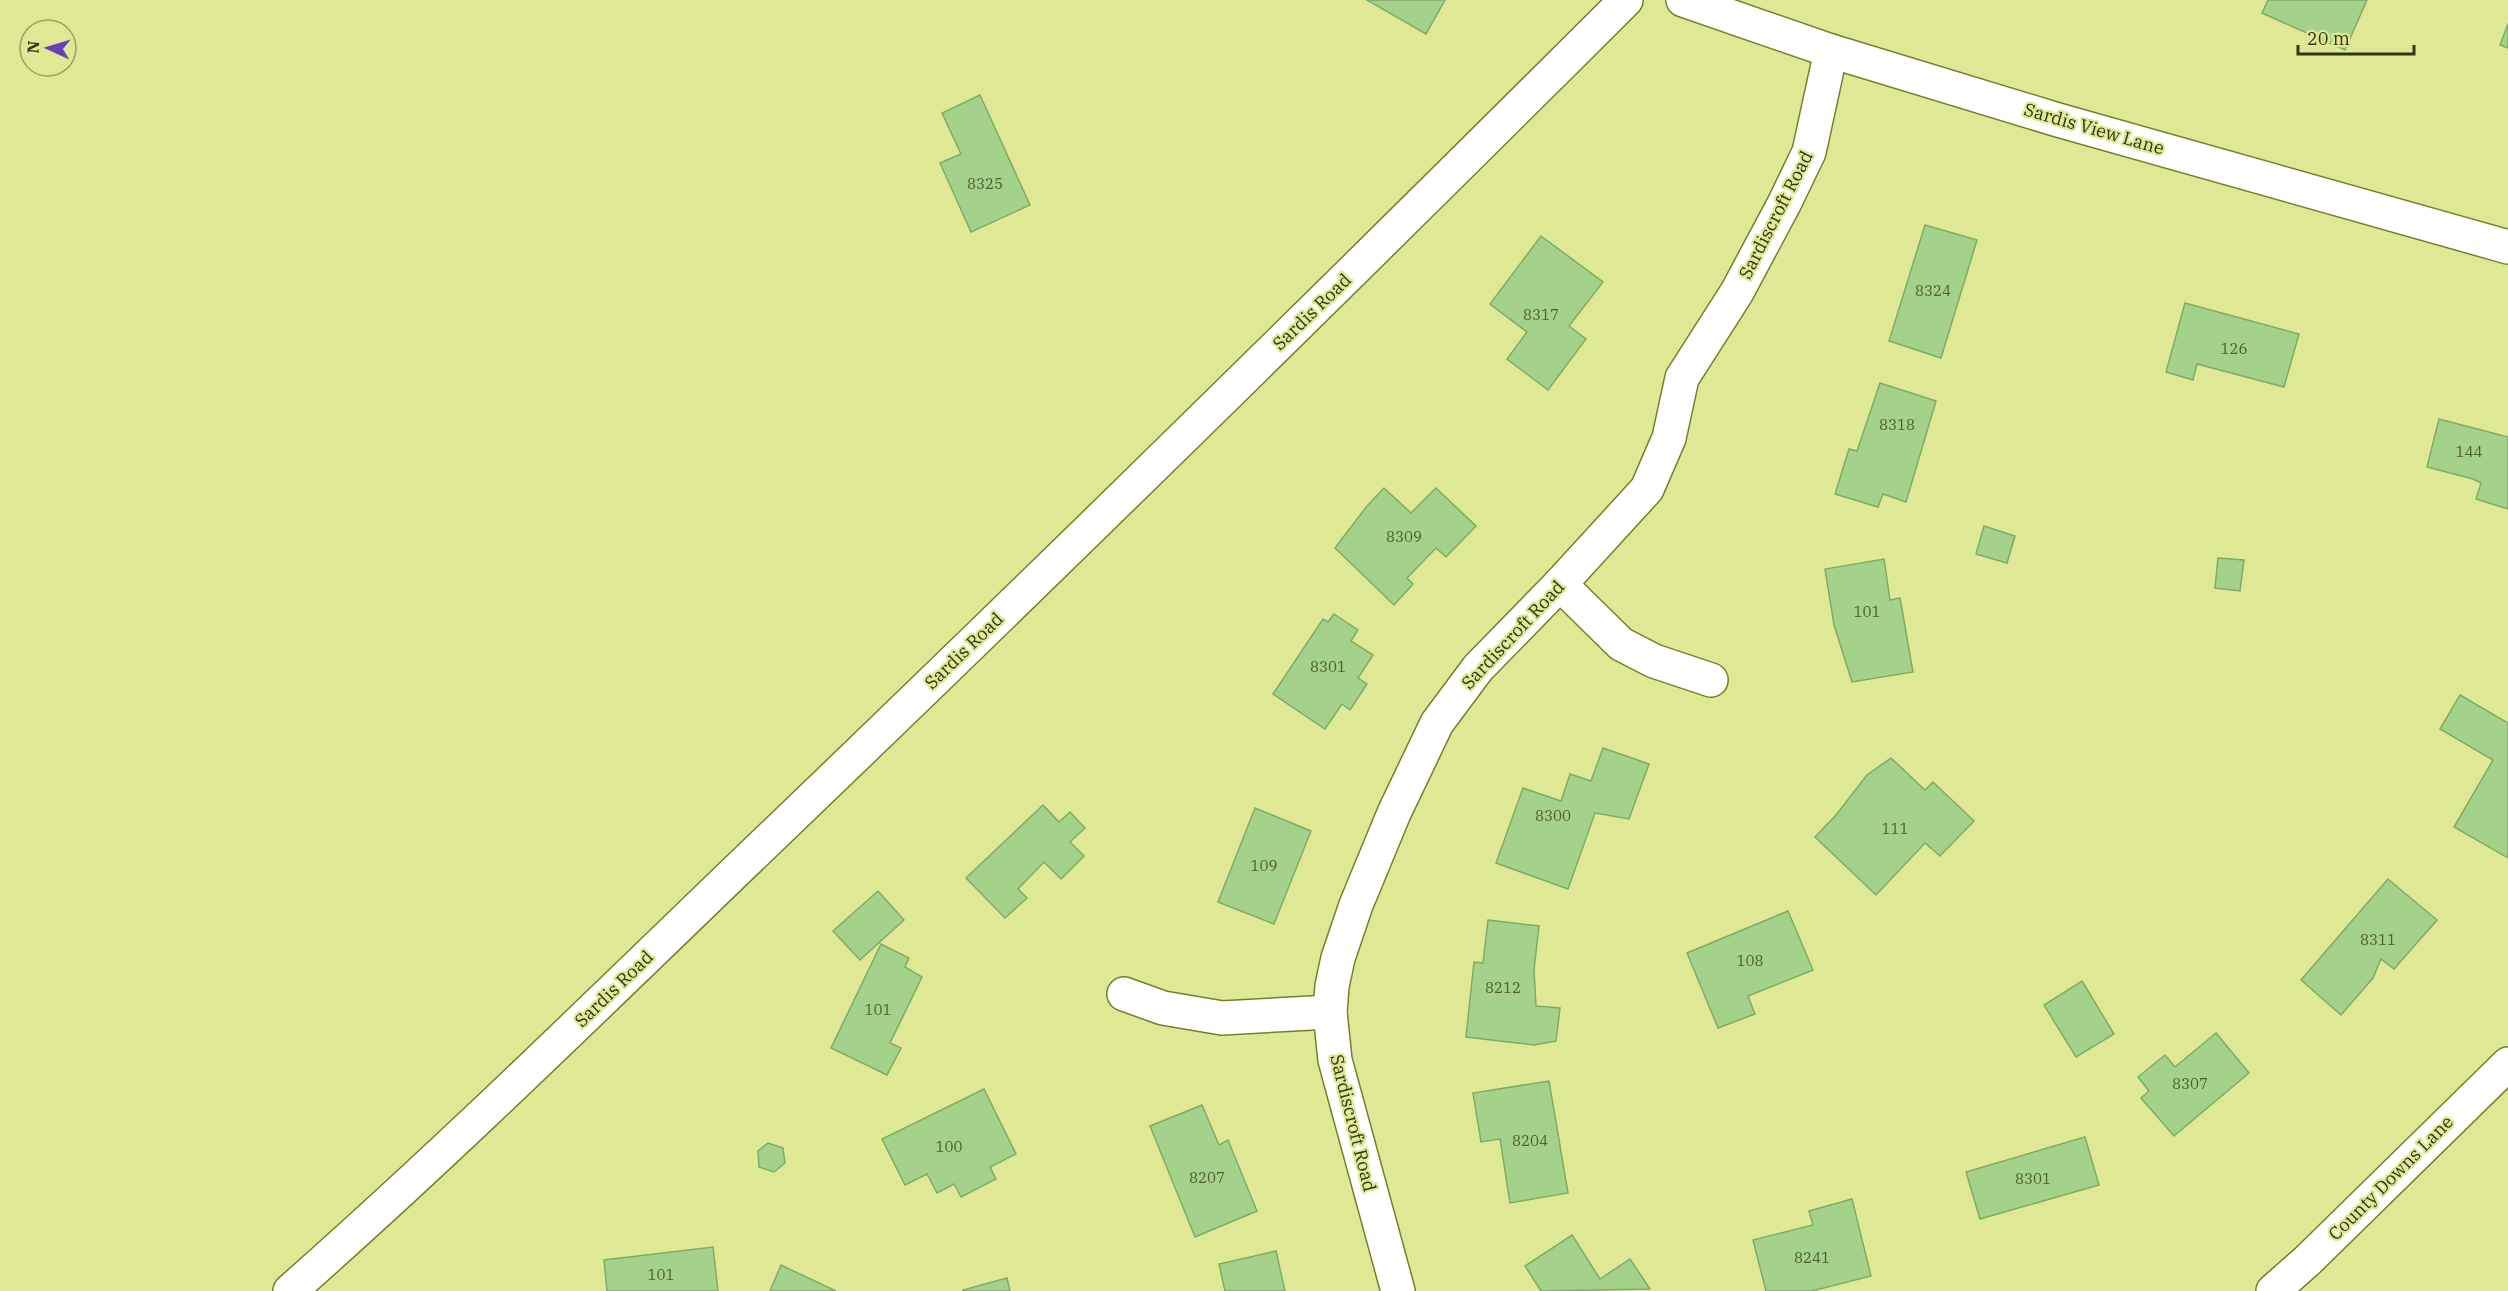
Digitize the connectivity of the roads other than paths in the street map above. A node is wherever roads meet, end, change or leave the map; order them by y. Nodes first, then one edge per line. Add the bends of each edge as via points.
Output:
1 (1626, 0) edge
2 (1683, 0) edge
3 (1831, 51) junction
4 (2508, 247) edge
5 (1560, 584) junction
6 (1711, 680) dead end
7 (1124, 994) dead end
8 (1330, 1012) junction
9 (2508, 1064) edge
10 (290, 1291) edge
11 (1398, 1291) edge
12 (2273, 1291) edge

1 - 10 street, Sardis Road via 1325,300 856,756 393,1200
2 - 3 street, Sardis View Lane
3 - 4 street, Sardis View Lane via 2058,120
3 - 5 street, Sardiscroft Road via 1809,152 1737,292 1682,378 1670,438 1647,489
5 - 6 street via 1621,644 1654,661
5 - 8 street, Sardiscroft Road via 1478,668 1437,723 1356,905 1338,958
7 - 8 street via 1163,1008 1222,1018
8 - 11 street, Sardiscroft Road via 1335,1060
9 - 12 street, County Downs Lane

